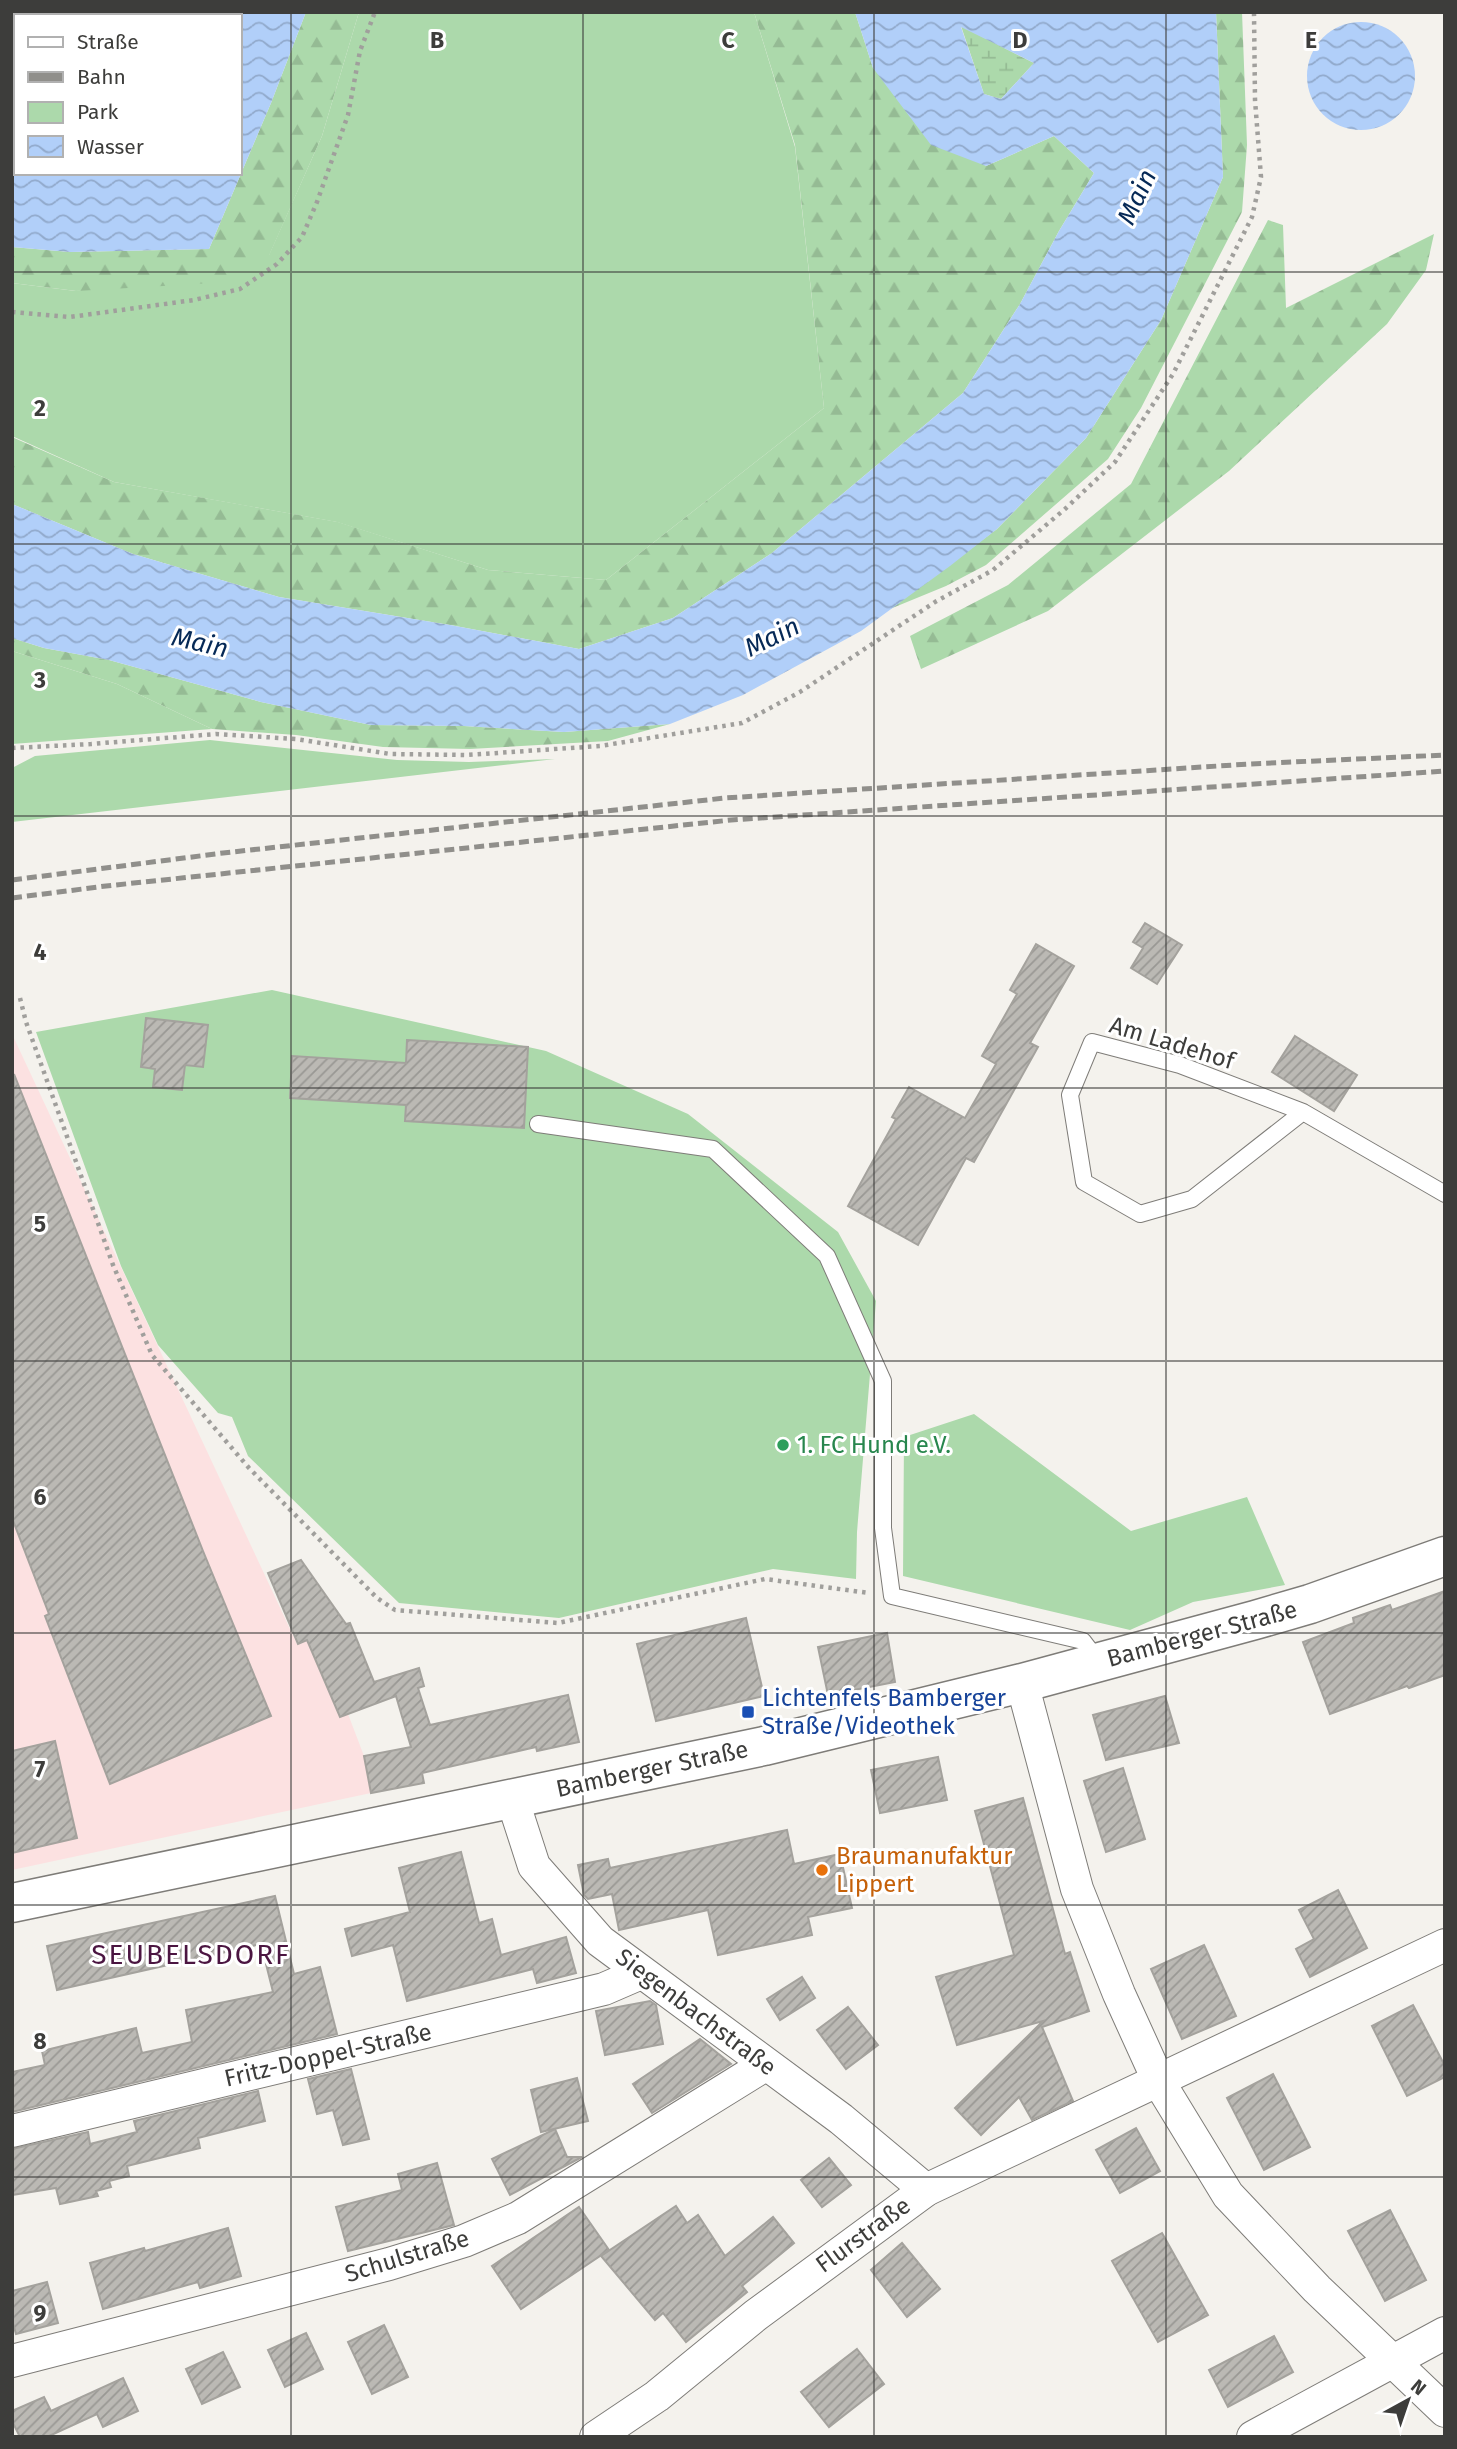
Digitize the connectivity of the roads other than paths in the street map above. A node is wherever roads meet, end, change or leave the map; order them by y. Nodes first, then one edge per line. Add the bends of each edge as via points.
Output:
1 (1303, 1112) junction
2 (538, 1124) dead end
3 (1445, 1194) edge
4 (1445, 1556) edge
5 (1099, 1662) junction
6 (1022, 1683) junction
7 (512, 1798) junction
8 (12, 1903) edge
9 (1445, 1945) edge
10 (642, 1973) junction
11 (765, 2065) junction
12 (1159, 2082) junction
13 (12, 2131) edge
14 (926, 2190) junction
15 (1445, 2333) edge
16 (1393, 2359) junction
17 (12, 2361) edge
18 (1445, 2411) edge
19 (596, 2437) edge
20 (1253, 2437) edge

1 - 1 lane, Am Ladehof via 1192,1199 1140,1214 1084,1182 1070,1095 1091,1042 1180,1065
1 - 3 lane, Am Ladehof
2 - 5 lane via 713,1149 827,1256 883,1381 883,1528 892,1596 1083,1641
4 - 5 street, Bamberger Straße via 1310,1604
5 - 6 street, Bamberger Straße
6 - 7 street, Bamberger Straße via 764,1746
6 - 12 street via 1077,1889
7 - 8 street, Bamberger Straße
7 - 10 street, Siegenbachstraße via 534,1866 600,1941
9 - 12 street, Flurstraße
10 - 11 street, Siegenbachstraße
10 - 13 street, Fritz-Doppel-Straße via 604,1989
11 - 14 street, Siegenbachstraße via 841,2119
11 - 17 street, Schulstraße via 518,2218 464,2241
12 - 14 street, Flurstraße
12 - 16 street via 1228,2195 1317,2289
14 - 19 street, Flurstraße via 755,2315 657,2396
15 - 16 street
16 - 18 street
16 - 20 street

